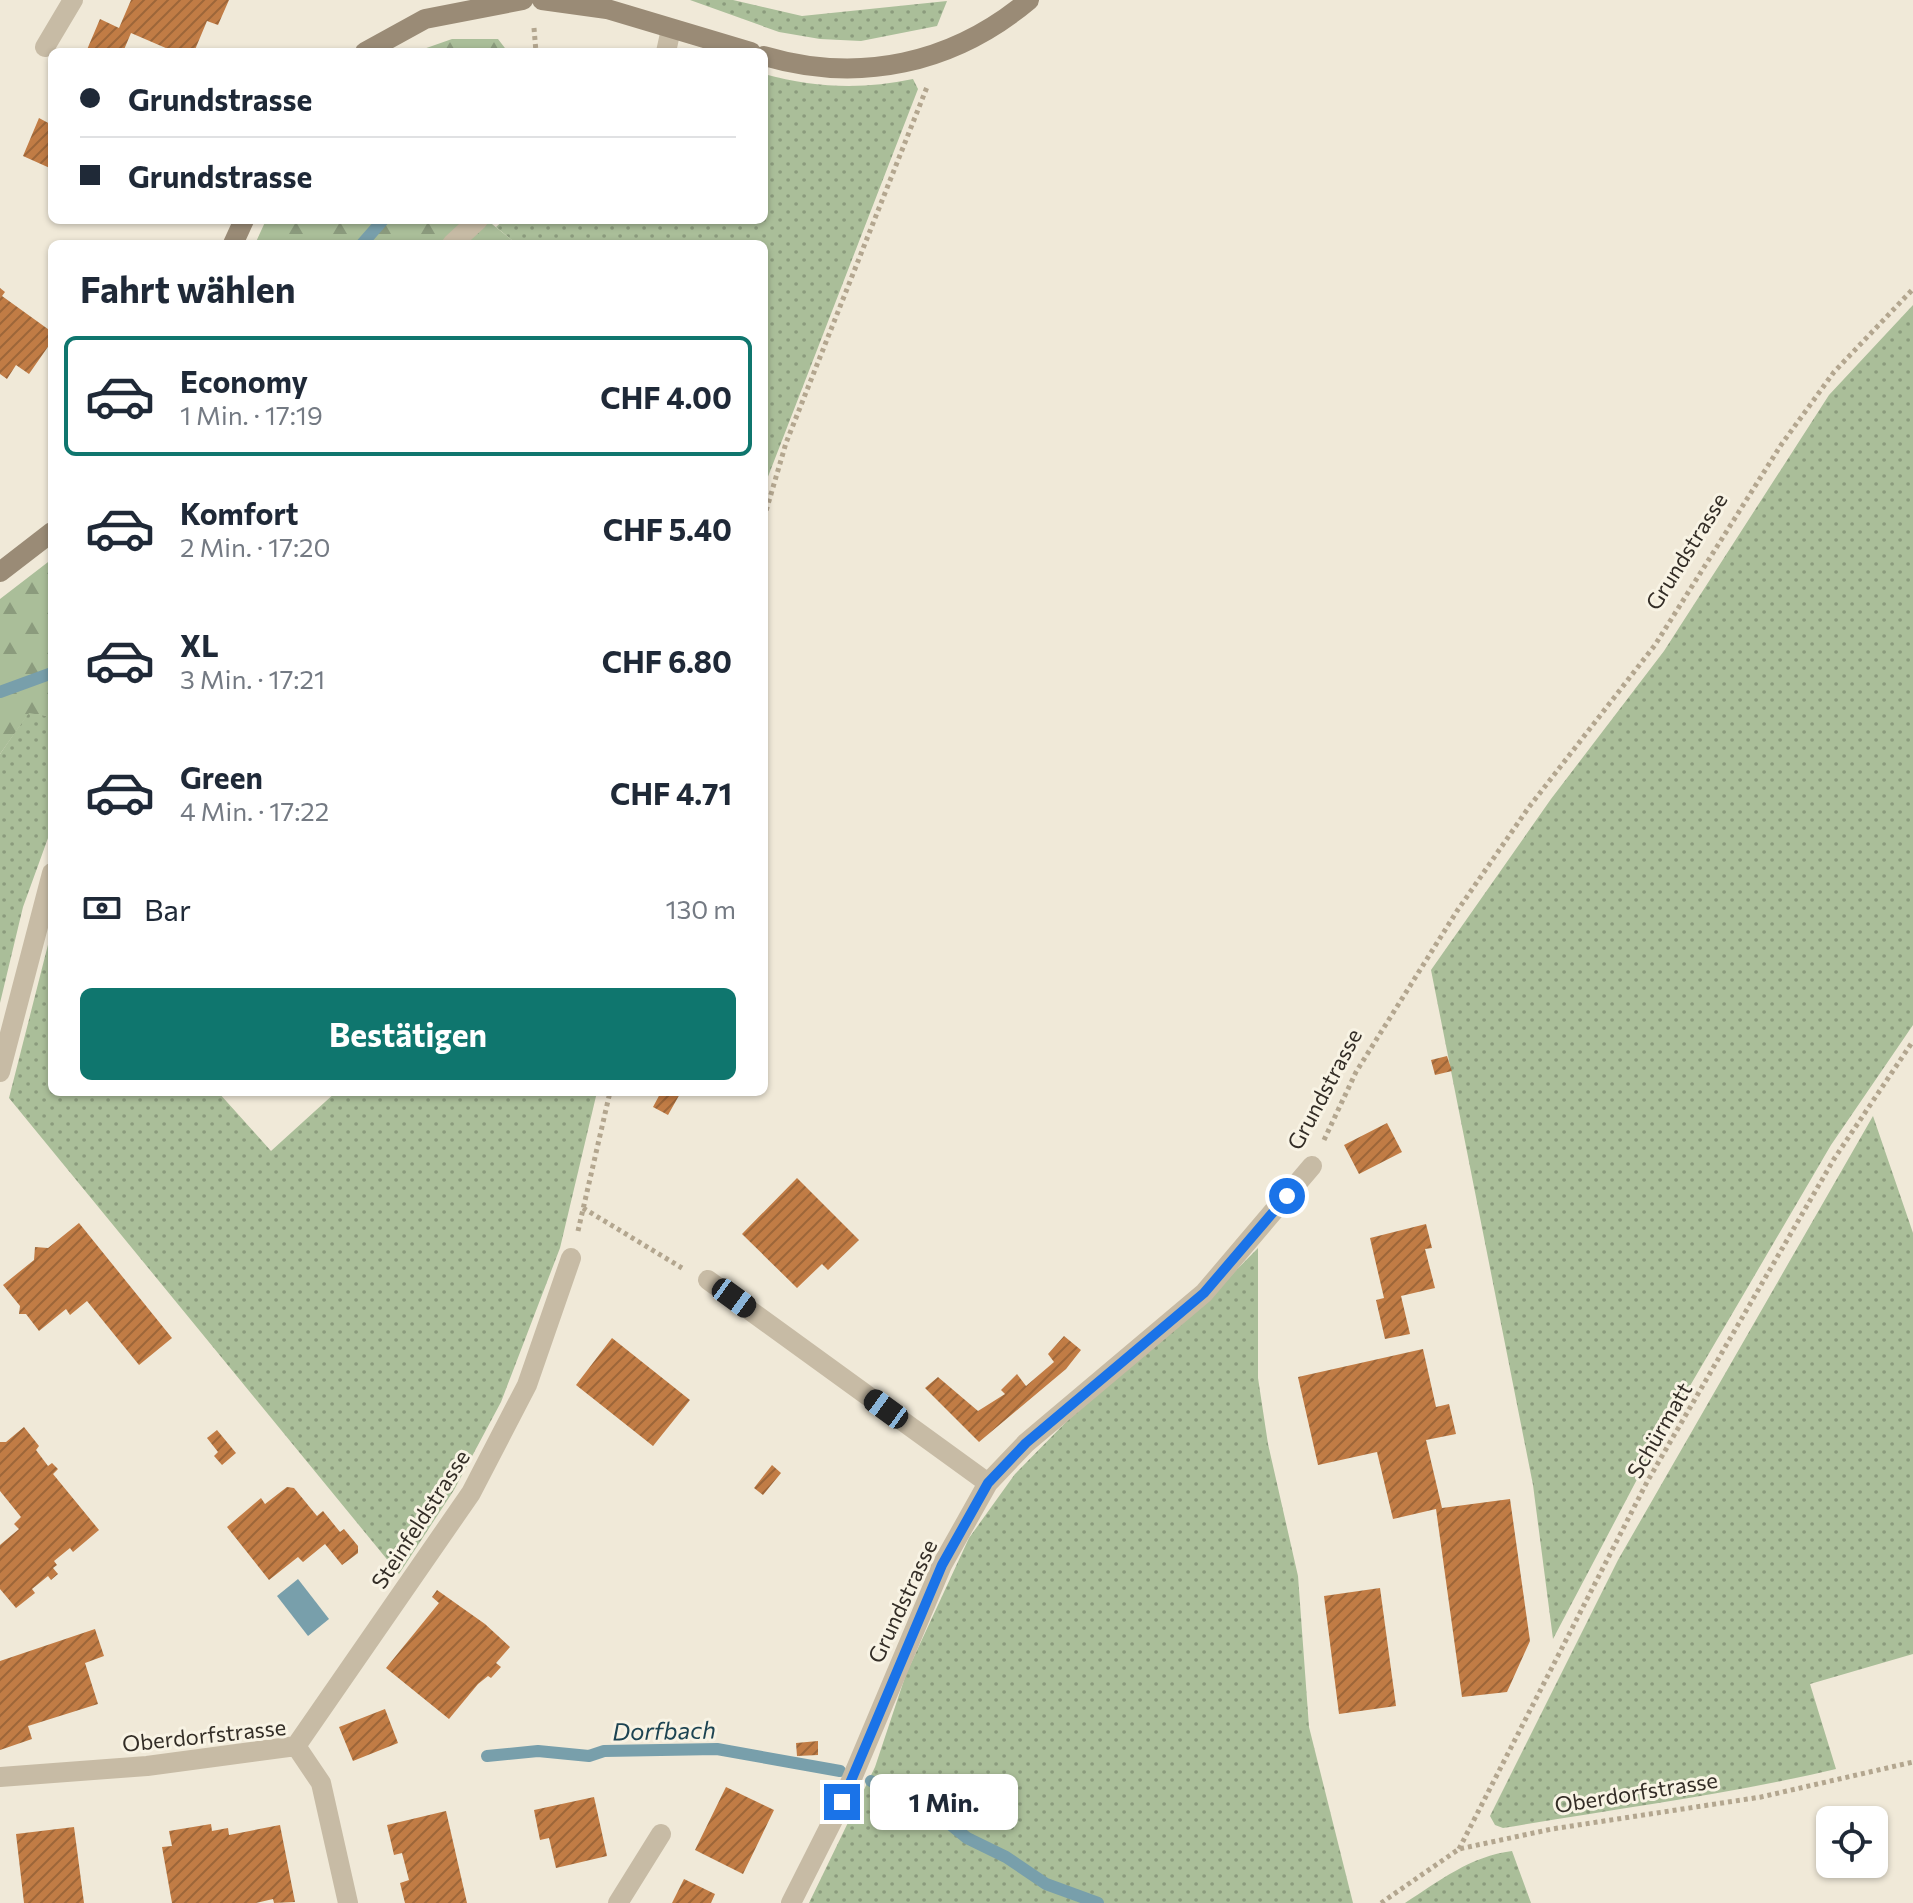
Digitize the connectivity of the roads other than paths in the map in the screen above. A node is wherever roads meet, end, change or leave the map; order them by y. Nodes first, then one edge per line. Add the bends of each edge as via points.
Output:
1 (73, 0) edge
2 (523, 0) edge
3 (542, 0) edge
4 (1029, 0) edge
5 (484, 3) edge
6 (671, 29) junction
7 (45, 47) dead end
8 (372, 48) edge
9 (667, 48) edge
10 (737, 48) edge
11 (768, 57) edge
12 (474, 224) edge
13 (456, 240) edge
14 (48, 535) edge
15 (0, 572) edge
16 (48, 888) edge
17 (0, 1072) edge
18 (1312, 1166) road end
19 (571, 1258) road end
20 (708, 1280) road end
21 (988, 1483) junction
22 (296, 1746) junction
23 (0, 1777) edge
24 (661, 1834) dead end
25 (348, 1903) edge
26 (618, 1903) edge
27 (791, 1903) edge

1 - 7 street
2 - 5 main road
3 - 6 main road via 607,9
4 - 11 main road via 976,37 925,58 849,70
5 - 8 main road via 425,19
6 - 9 street
6 - 10 main road
12 - 13 street
14 - 15 main road
16 - 17 street
18 - 21 street, Grundstrasse via 1204,1293 1026,1443
19 - 22 street, Steinfeldstrasse via 527,1385 471,1493
20 - 21 street
21 - 27 street, Grundstrasse via 942,1565 842,1802
22 - 23 street, Oberdorfstrasse via 147,1766
22 - 25 street, Oberdorfstrasse via 321,1783
24 - 26 street

